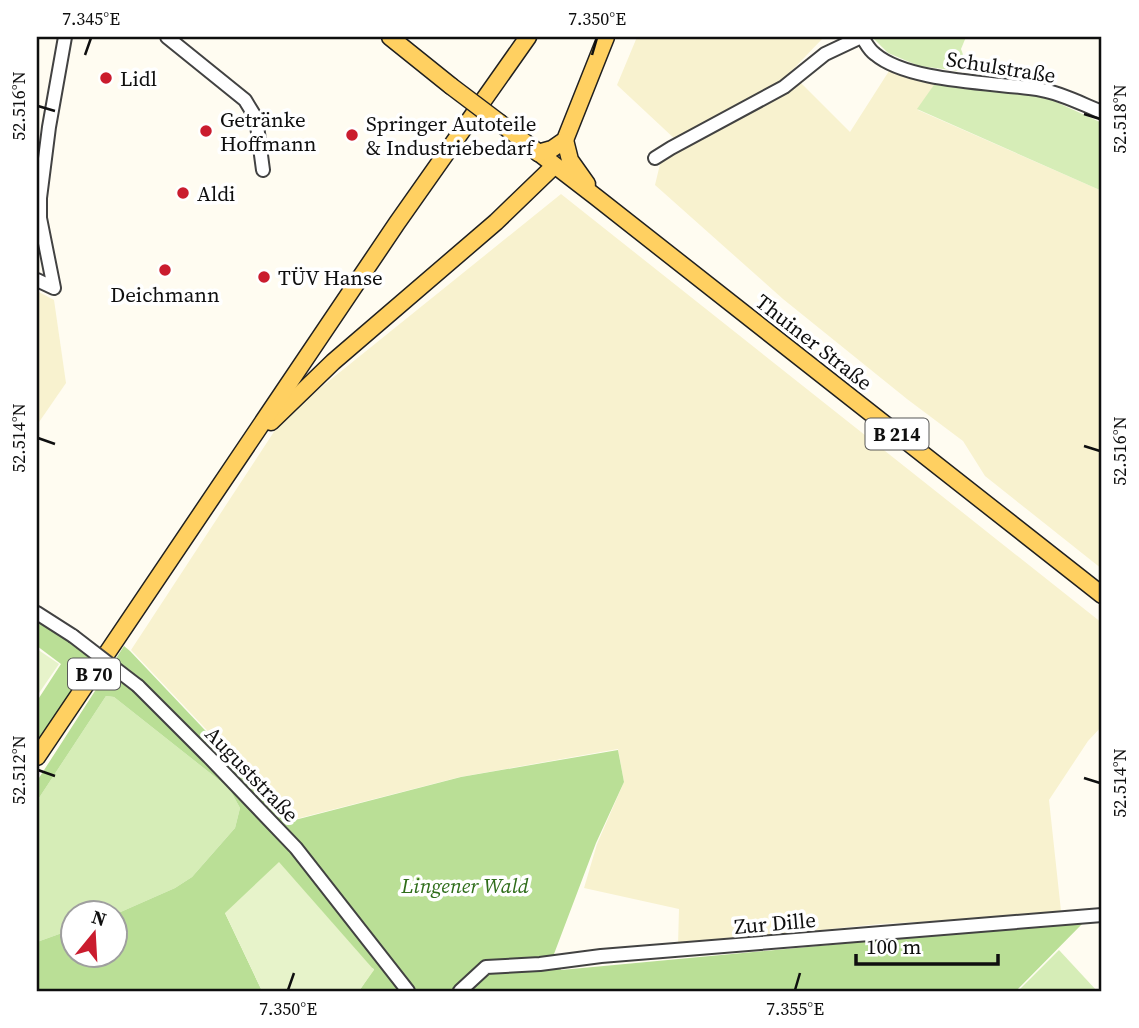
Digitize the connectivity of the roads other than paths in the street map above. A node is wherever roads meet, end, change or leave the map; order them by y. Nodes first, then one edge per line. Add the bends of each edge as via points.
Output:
1 (65, 37) edge
2 (167, 37) edge
3 (390, 37) edge
4 (606, 37) edge
5 (862, 37) edge
6 (525, 40) edge
7 (1102, 112) edge
8 (565, 140) junction
9 (538, 153) junction
10 (655, 158) dead end
11 (554, 166) junction
12 (263, 170) dead end
13 (596, 197) junction
14 (37, 281) edge
15 (247, 446) junction
16 (1102, 595) edge
17 (37, 613) edge
18 (37, 757) edge
19 (1102, 915) edge
20 (408, 991) edge
21 (460, 991) edge

1 - 14 street via 40,198 54,288
2 - 12 street via 245,100 256,118
3 - 9 main road, Thuiner Straße / B 214, bridge
4 - 8 main road
5 - 7 street, Schulstraße via 872,53 906,70 1044,90
5 - 10 street, Schulstraße via 825,54 784,87
6 - 15 main road, B 70
8 - 9 main road
8 - 13 main road, B 214 via 570,160
9 - 11 main road, Thuiner Straße / B 214
11 - 13 main road, Thuiner Straße / B 214
11 - 15 main road via 333,362
13 - 16 main road, Thuiner Straße / B 214
15 - 18 main road, B 70
17 - 20 street, Auguststraße, bridge via 138,686 209,757 296,848
19 - 21 street, Zur Dille via 486,967

